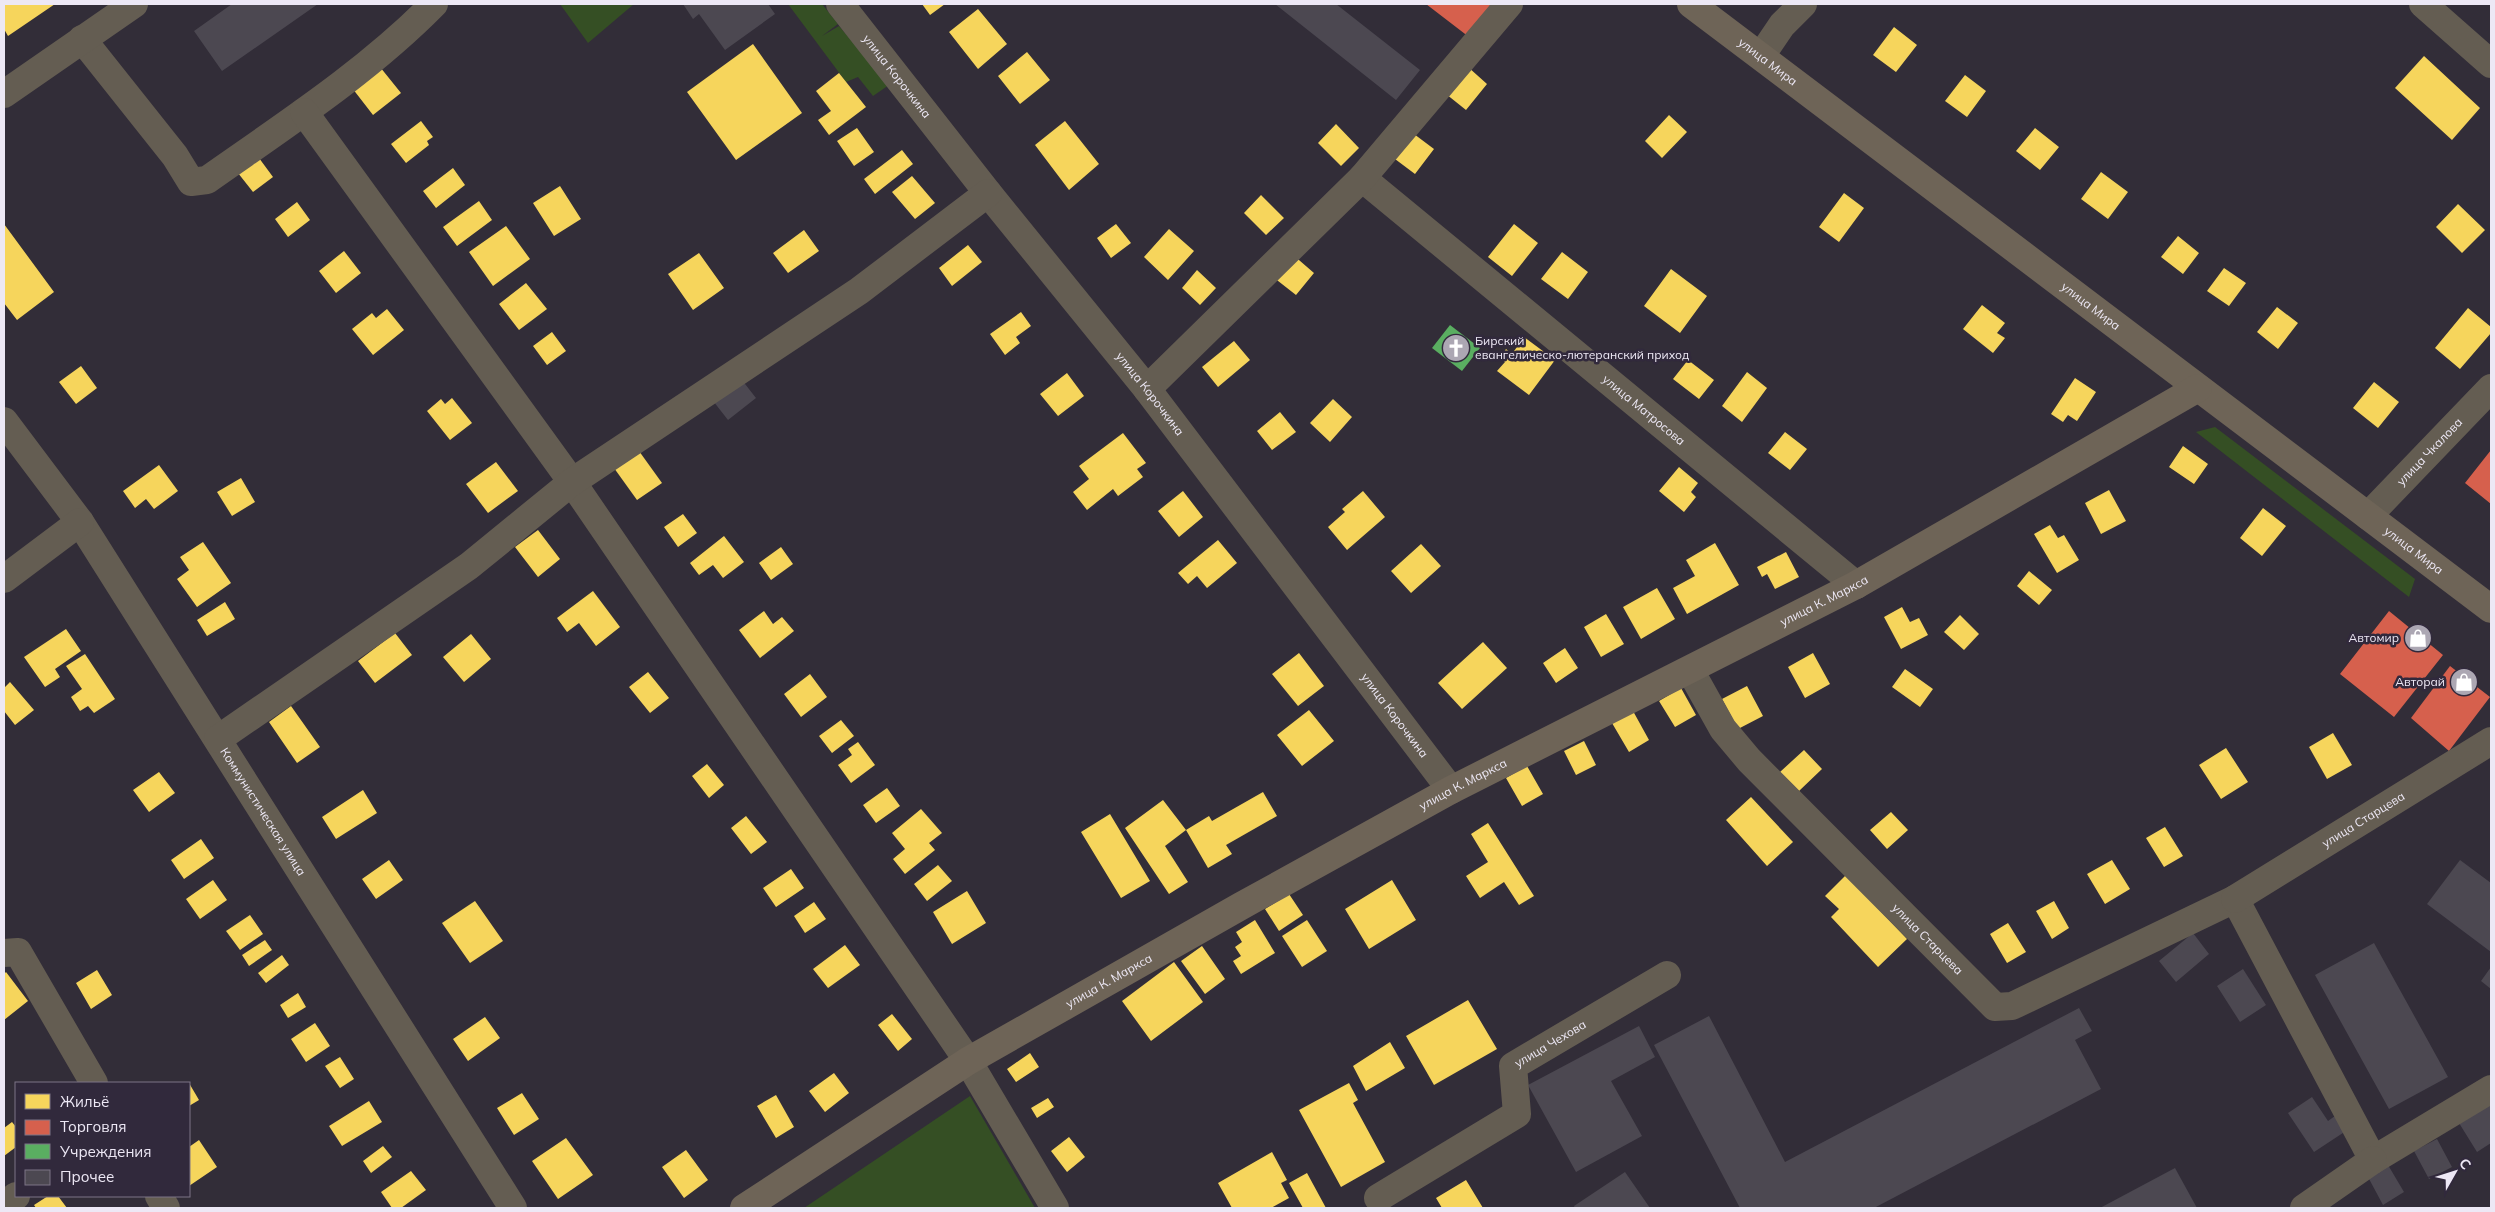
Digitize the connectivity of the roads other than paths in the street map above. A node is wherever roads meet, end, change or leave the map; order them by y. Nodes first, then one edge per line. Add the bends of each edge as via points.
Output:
1 (134, 4) edge
2 (434, 4) edge
3 (840, 4) edge
4 (1509, 4) edge
5 (1691, 4) edge
6 (1803, 4) edge
7 (2423, 4) edge
8 (82, 40) junction
9 (1760, 56) junction
10 (2491, 64) edge
11 (4, 94) edge
12 (304, 112) junction
13 (1362, 178) junction
14 (988, 193) junction
15 (2198, 388) junction
16 (2491, 388) edge
17 (1147, 389) junction
18 (4, 421) edge
19 (572, 482) junction
20 (2368, 516) junction
21 (80, 522) junction
22 (4, 579) edge
23 (1856, 585) junction
24 (2491, 609) edge
25 (1690, 670) junction
26 (218, 739) junction
27 (2491, 741) edge
28 (1451, 790) junction
29 (2235, 899) junction
30 (4, 953) edge
31 (1667, 975) dead end
32 (968, 1061) junction
33 (93, 1082) edge
34 (2491, 1089) edge
35 (2373, 1160) junction
36 (15, 1197) edge
37 (159, 1197) edge
38 (4, 1205) edge
39 (1374, 1205) edge
40 (166, 1208) edge
41 (513, 1208) edge
42 (744, 1208) edge
43 (1055, 1208) edge
44 (2304, 1208) edge

1 - 8 street
2 - 12 street via 401,38
3 - 14 street, улица Корочкина
4 - 13 street
5 - 9 main road, улица Мира
6 - 9 street via 1782,25
7 - 10 street
8 - 11 street
8 - 12 street via 175,156 190,182 207,180
9 - 15 main road, улица Мира
12 - 19 street
13 - 17 street
13 - 23 street, улица Матросова
14 - 17 street, улица Корочкина
14 - 19 street via 859,290
15 - 20 main road, улица Мира
15 - 23 main road, улица К. Маркса
16 - 20 street, улица Чкалова
17 - 28 street, улица Корочкина
18 - 21 street, Коммунистическая улица
19 - 26 street via 469,566
19 - 32 street
20 - 24 main road, улица Мира
21 - 22 street
21 - 26 street, Коммунистическая улица
23 - 25 main road, улица К. Маркса
25 - 28 main road, улица К. Маркса
25 - 29 street, улица Старцева via 1723,729 1749,760 1995,1007 2012,1006
26 - 41 street, Коммунистическая улица
27 - 29 street, улица Старцева
28 - 32 main road, улица К. Маркса
29 - 35 street
30 - 33 street via 18,952
31 - 39 street, улица Чехова via 1513,1066 1517,1114
32 - 42 main road, улица К. Маркса
32 - 43 street
34 - 35 street
35 - 44 street
36 - 38 street
37 - 40 street

